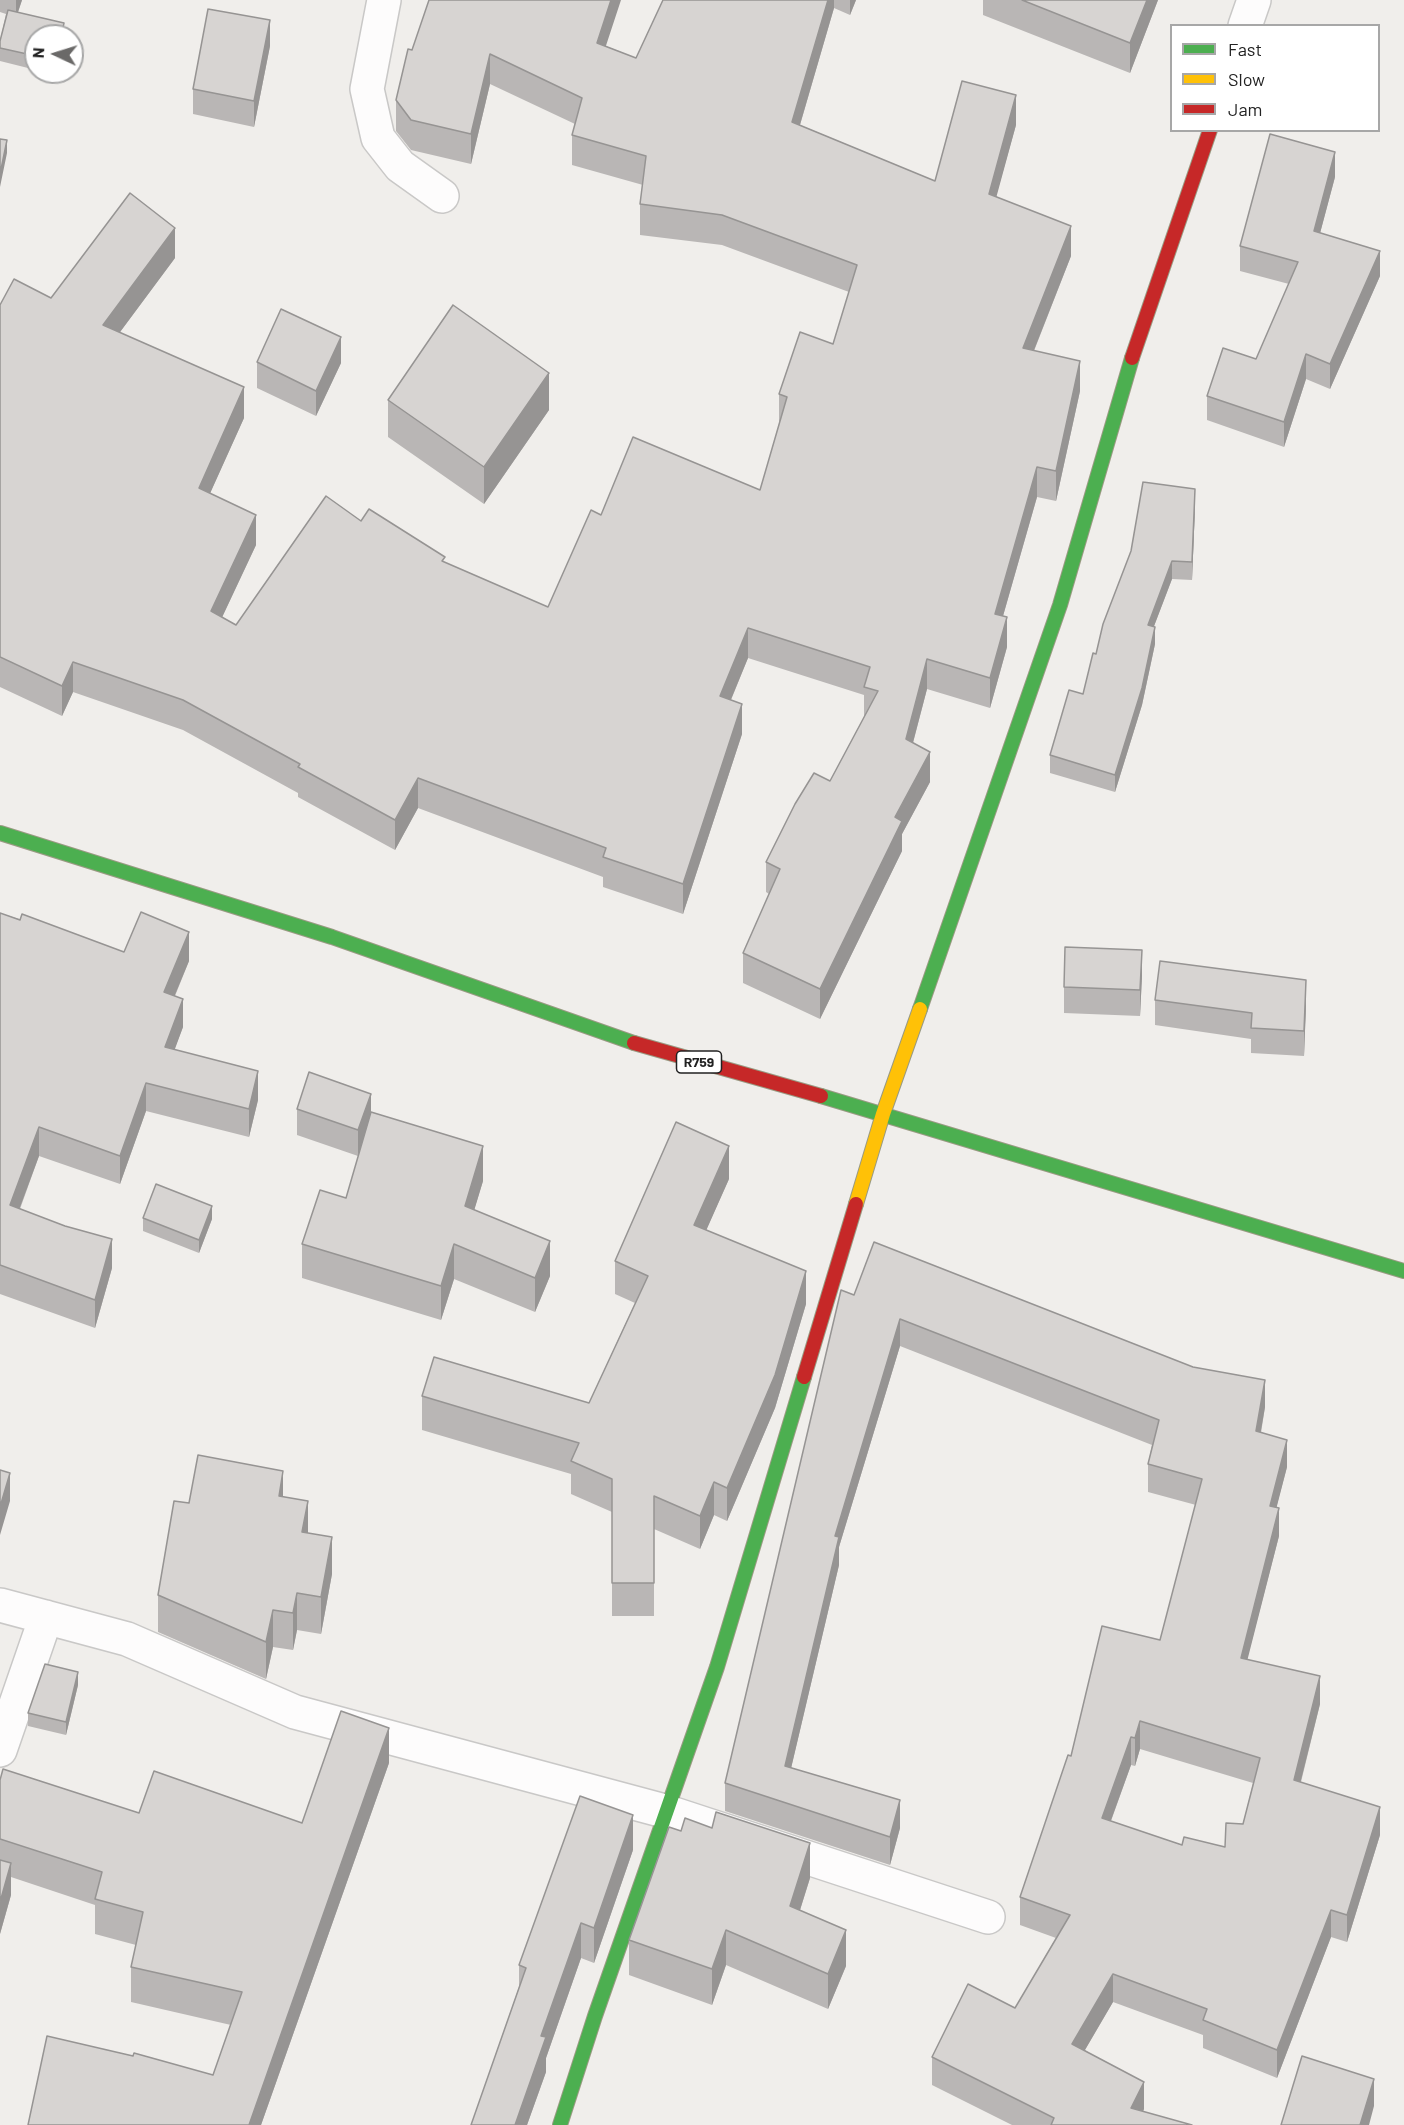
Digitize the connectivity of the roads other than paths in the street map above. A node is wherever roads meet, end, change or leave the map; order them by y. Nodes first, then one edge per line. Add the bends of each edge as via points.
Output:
1 (384, 0) edge
2 (1254, 0) edge
3 (1246, 24) edge
4 (1209, 132) edge
5 (442, 196) dead end
6 (0, 832) edge
7 (883, 1114) junction
8 (1404, 1271) edge
9 (0, 1605) edge
10 (46, 1617) junction
11 (0, 1750) edge
12 (668, 1812) junction
13 (988, 1917) dead end
14 (560, 2125) edge

1 - 5 street via 366,89 378,138 400,166
2 - 3 street
4 - 7 street via 1125,379 1060,605
6 - 7 street, R759 via 332,937 610,1036
7 - 8 street, R759
7 - 12 street via 752,1557
9 - 10 street
10 - 11 street
10 - 12 street via 127,1639 295,1712
12 - 13 street
12 - 14 street

